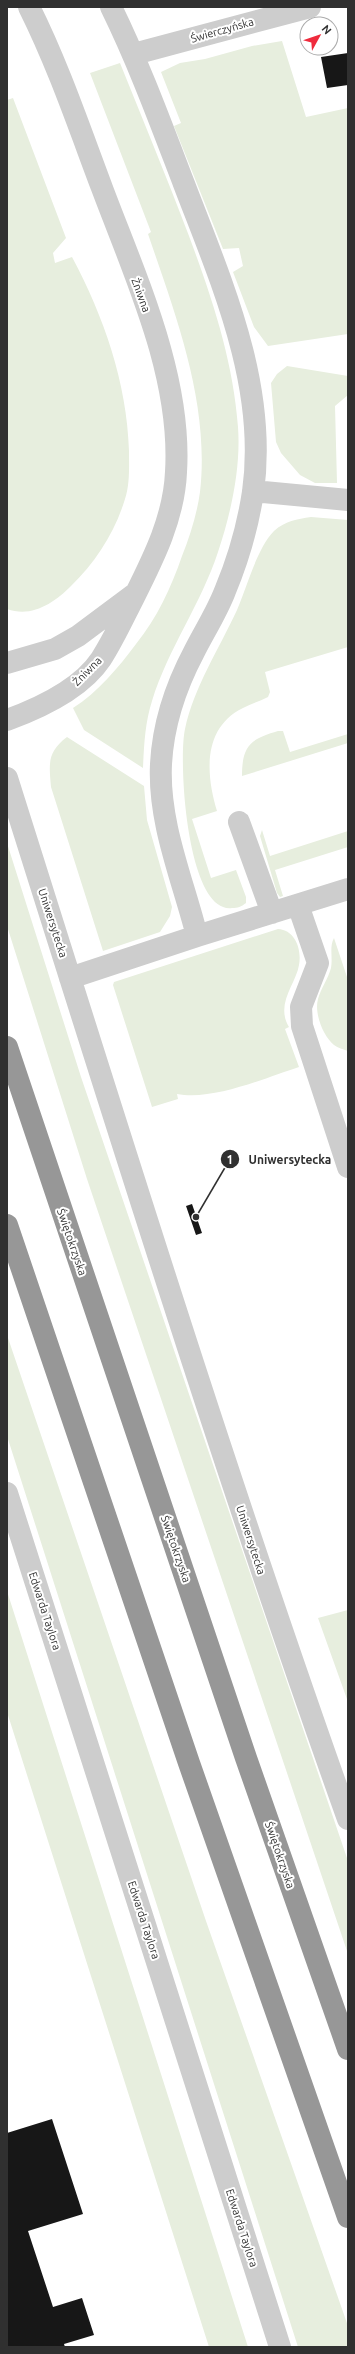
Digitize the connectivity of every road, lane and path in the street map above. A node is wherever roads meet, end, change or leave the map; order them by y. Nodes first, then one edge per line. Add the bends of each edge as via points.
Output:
1 (29, 7) edge
2 (111, 7) edge
3 (310, 7) edge
4 (134, 54) junction
5 (253, 491) junction
6 (348, 500) edge
7 (137, 592) junction
8 (7, 663) edge
9 (7, 720) edge
10 (7, 778) edge
11 (239, 822) dead end
12 (348, 889) edge
13 (298, 905) junction
14 (272, 913) junction
15 (197, 936) junction
16 (70, 978) junction
17 (7, 1047) edge
18 (348, 1167) edge
19 (7, 1225) edge
20 (7, 1493) edge
21 (348, 1819) edge
22 (348, 2049) edge
23 (348, 2217) edge
24 (280, 2347) edge

1 - 7 street, Żniwna via 47,43 149,317 168,381 174,412 176,473 167,520 152,563
2 - 4 street
3 - 4 street, Świerczyńska
4 - 5 street via 224,291 248,374 256,427
5 - 6 street
5 - 15 street via 244,531 225,591 192,655 170,708 161,764 163,813
7 - 8 street, Żniwna via 78,636 55,649
7 - 9 street, Żniwna via 100,661 65,692 37,709
10 - 16 street, Uniwersytecka
11 - 14 street
12 - 13 street
13 - 14 street
13 - 18 street via 318,963 301,1007 302,1026
14 - 15 street
15 - 16 street
16 - 21 street, Uniwersytecka via 275,1613
17 - 22 highway, Świętokrzyska via 244,1750
19 - 23 highway via 189,1764
20 - 24 street, Edwarda Taylora

